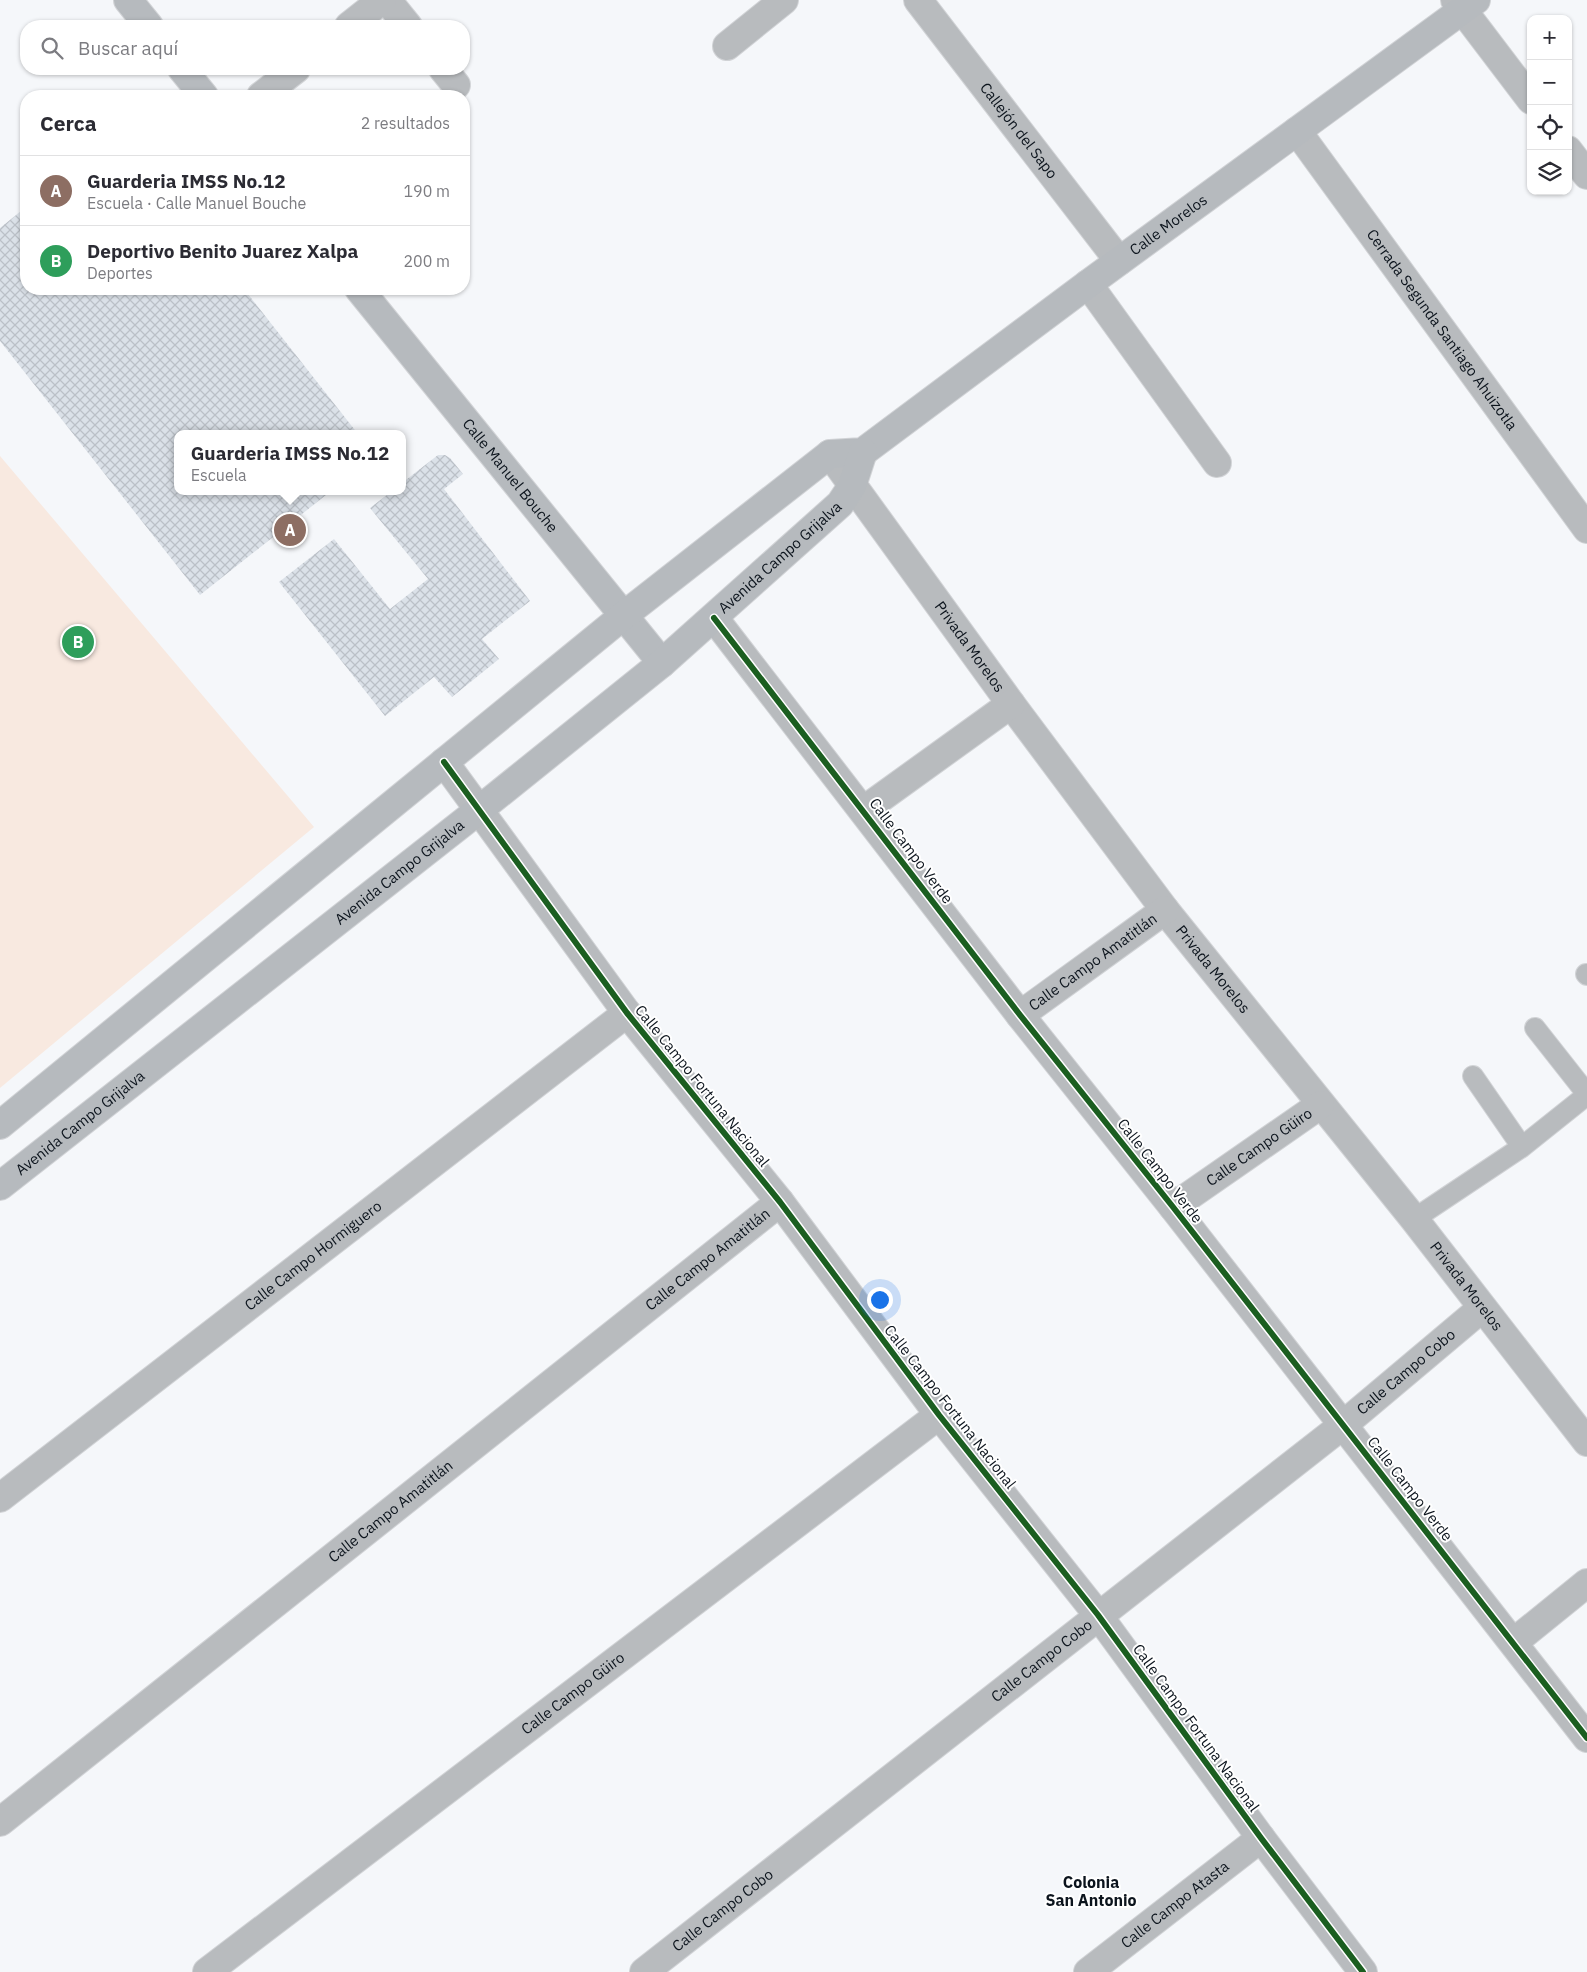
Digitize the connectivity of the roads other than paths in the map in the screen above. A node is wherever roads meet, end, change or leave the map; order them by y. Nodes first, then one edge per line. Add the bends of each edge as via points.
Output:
1 (128, 0) edge
2 (382, 0) edge
3 (387, 0) edge
4 (784, 0) edge
5 (918, 0) edge
6 (1465, 3) edge
7 (143, 20) edge
8 (357, 20) edge
9 (403, 20) edge
10 (727, 46) dead end
11 (187, 75) edge
12 (288, 75) edge
13 (199, 90) edge
14 (269, 90) edge
15 (1527, 94) edge
16 (1297, 131) junction
17 (1572, 155) edge
18 (1587, 175) edge
19 (1119, 261) junction
20 (1088, 284) junction
21 (364, 295) edge
22 (863, 452) junction
23 (830, 454) junction
24 (1217, 462) dead end
25 (852, 486) junction
26 (1587, 529) edge
27 (623, 616) junction
28 (714, 618) junction
29 (662, 663) junction
30 (1011, 704) junction
31 (444, 762) junction
32 (478, 810) junction
33 (864, 810) junction
34 (1165, 910) junction
35 (627, 1013) junction
36 (1020, 1015) junction
37 (1535, 1028) dead end
38 (1472, 1076) dead end
39 (1587, 1095) edge
40 (1320, 1104) junction
41 (0, 1125) edge
42 (1522, 1147) junction
43 (0, 1186) edge
44 (780, 1202) junction
45 (1174, 1207) junction
46 (1414, 1219) junction
47 (1482, 1308) junction
48 (939, 1415) junction
49 (1343, 1425) junction
50 (1587, 1442) edge
51 (0, 1498) edge
52 (1587, 1583) edge
53 (1098, 1615) junction
54 (1514, 1642) junction
55 (1587, 1738) edge
56 (0, 1822) edge
57 (1261, 1838) junction
58 (207, 1972) edge
59 (644, 1972) edge
60 (1088, 1972) edge
61 (1363, 1972) edge

1 - 7 street
2 - 8 street
3 - 9 street
4 - 10 street
5 - 19 street, Callejón del Sapo
6 - 15 street
6 - 16 street, Calle Morelos
11 - 13 street
12 - 14 street
16 - 19 street, Calle Morelos
16 - 26 street, Cerrada Segunda Santiago Ahuizotla
17 - 18 street
19 - 20 street, Calle Morelos
20 - 22 street, Calle Morelos
20 - 24 street
21 - 27 street, Calle Manuel Bouche
22 - 23 street
22 - 25 street
23 - 25 street, Privada Morelos
23 - 27 street
25 - 28 street, Avenida Campo Grijalva via 840,504
25 - 30 street, Privada Morelos
27 - 29 street, Calle Manuel Bouche
27 - 31 street
28 - 29 street, Avenida Campo Grijalva
28 - 33 street, Calle Campo Verde
29 - 32 street, Avenida Campo Grijalva
30 - 33 street
30 - 34 street, Privada Morelos
31 - 32 street, Calle Campo Fortuna Nacional
31 - 41 street
32 - 35 street, Calle Campo Fortuna Nacional
32 - 43 street, Avenida Campo Grijalva
33 - 36 street, Calle Campo Verde
34 - 36 street, Calle Campo Amatitlán
34 - 40 street, Privada Morelos
35 - 44 street, Calle Campo Fortuna Nacional
35 - 51 street, Calle Campo Hormiguero
36 - 45 street, Calle Campo Verde
37 - 39 lane
38 - 42 lane
39 - 42 lane
40 - 45 street, Calle Campo Güiro
40 - 46 street, Privada Morelos
42 - 46 lane
44 - 48 street, Calle Campo Fortuna Nacional
44 - 56 street, Calle Campo Amatitlán
45 - 49 street, Calle Campo Verde
46 - 47 street, Privada Morelos
47 - 49 street, Calle Campo Cobo
47 - 50 street, Privada Morelos
48 - 53 street, Calle Campo Fortuna Nacional
48 - 58 street, Calle Campo Güiro
49 - 53 street, Calle Campo Cobo
49 - 54 street, Calle Campo Verde
52 - 54 street
53 - 57 street, Calle Campo Fortuna Nacional
53 - 59 street, Calle Campo Cobo
54 - 55 street, Calle Campo Verde
57 - 60 street, Calle Campo Atasta
57 - 61 street, Calle Campo Fortuna Nacional

